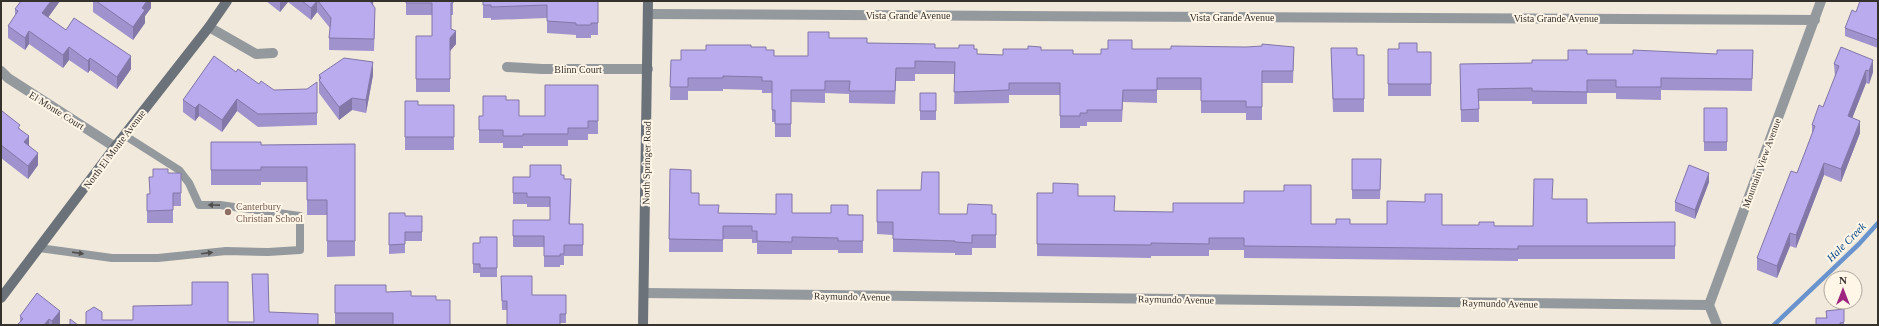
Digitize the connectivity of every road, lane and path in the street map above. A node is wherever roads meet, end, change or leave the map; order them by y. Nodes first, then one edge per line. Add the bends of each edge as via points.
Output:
1 (227, 1) edge
2 (648, 1) edge
3 (1821, 1) edge
4 (648, 14) junction
5 (1815, 20) junction
6 (209, 27) junction
7 (273, 53) dead end
8 (507, 67) dead end
9 (648, 69) junction
10 (1, 72) edge
11 (124, 135) junction
12 (115, 147) junction
13 (39, 248) junction
14 (644, 293) junction
15 (1, 298) edge
16 (1709, 305) junction
17 (643, 325) edge
18 (1717, 325) edge

1 - 6 main road, North El Monte Avenue
2 - 4 main road, North Springer Road
3 - 5 street, Mountain View Avenue
4 - 5 street, Vista Grande Avenue
4 - 9 main road, North Springer Road
5 - 16 street, Mountain View Avenue
6 - 7 street via 256,54
6 - 11 main road, North El Monte Avenue
8 - 9 street, Blinn Court
9 - 14 main road, North Springer Road
10 - 12 street, El Monte Court
11 - 12 main road, North El Monte Avenue
13 -> 11 lane via 112,258 158,258 226,251 300,250 300,216 220,205 199,205 189,183 179,170
12 - 13 main road, North El Monte Avenue
13 - 15 main road, North El Monte Avenue
14 - 16 street, Raymundo Avenue
14 - 17 main road, North Springer Road
16 - 18 street

